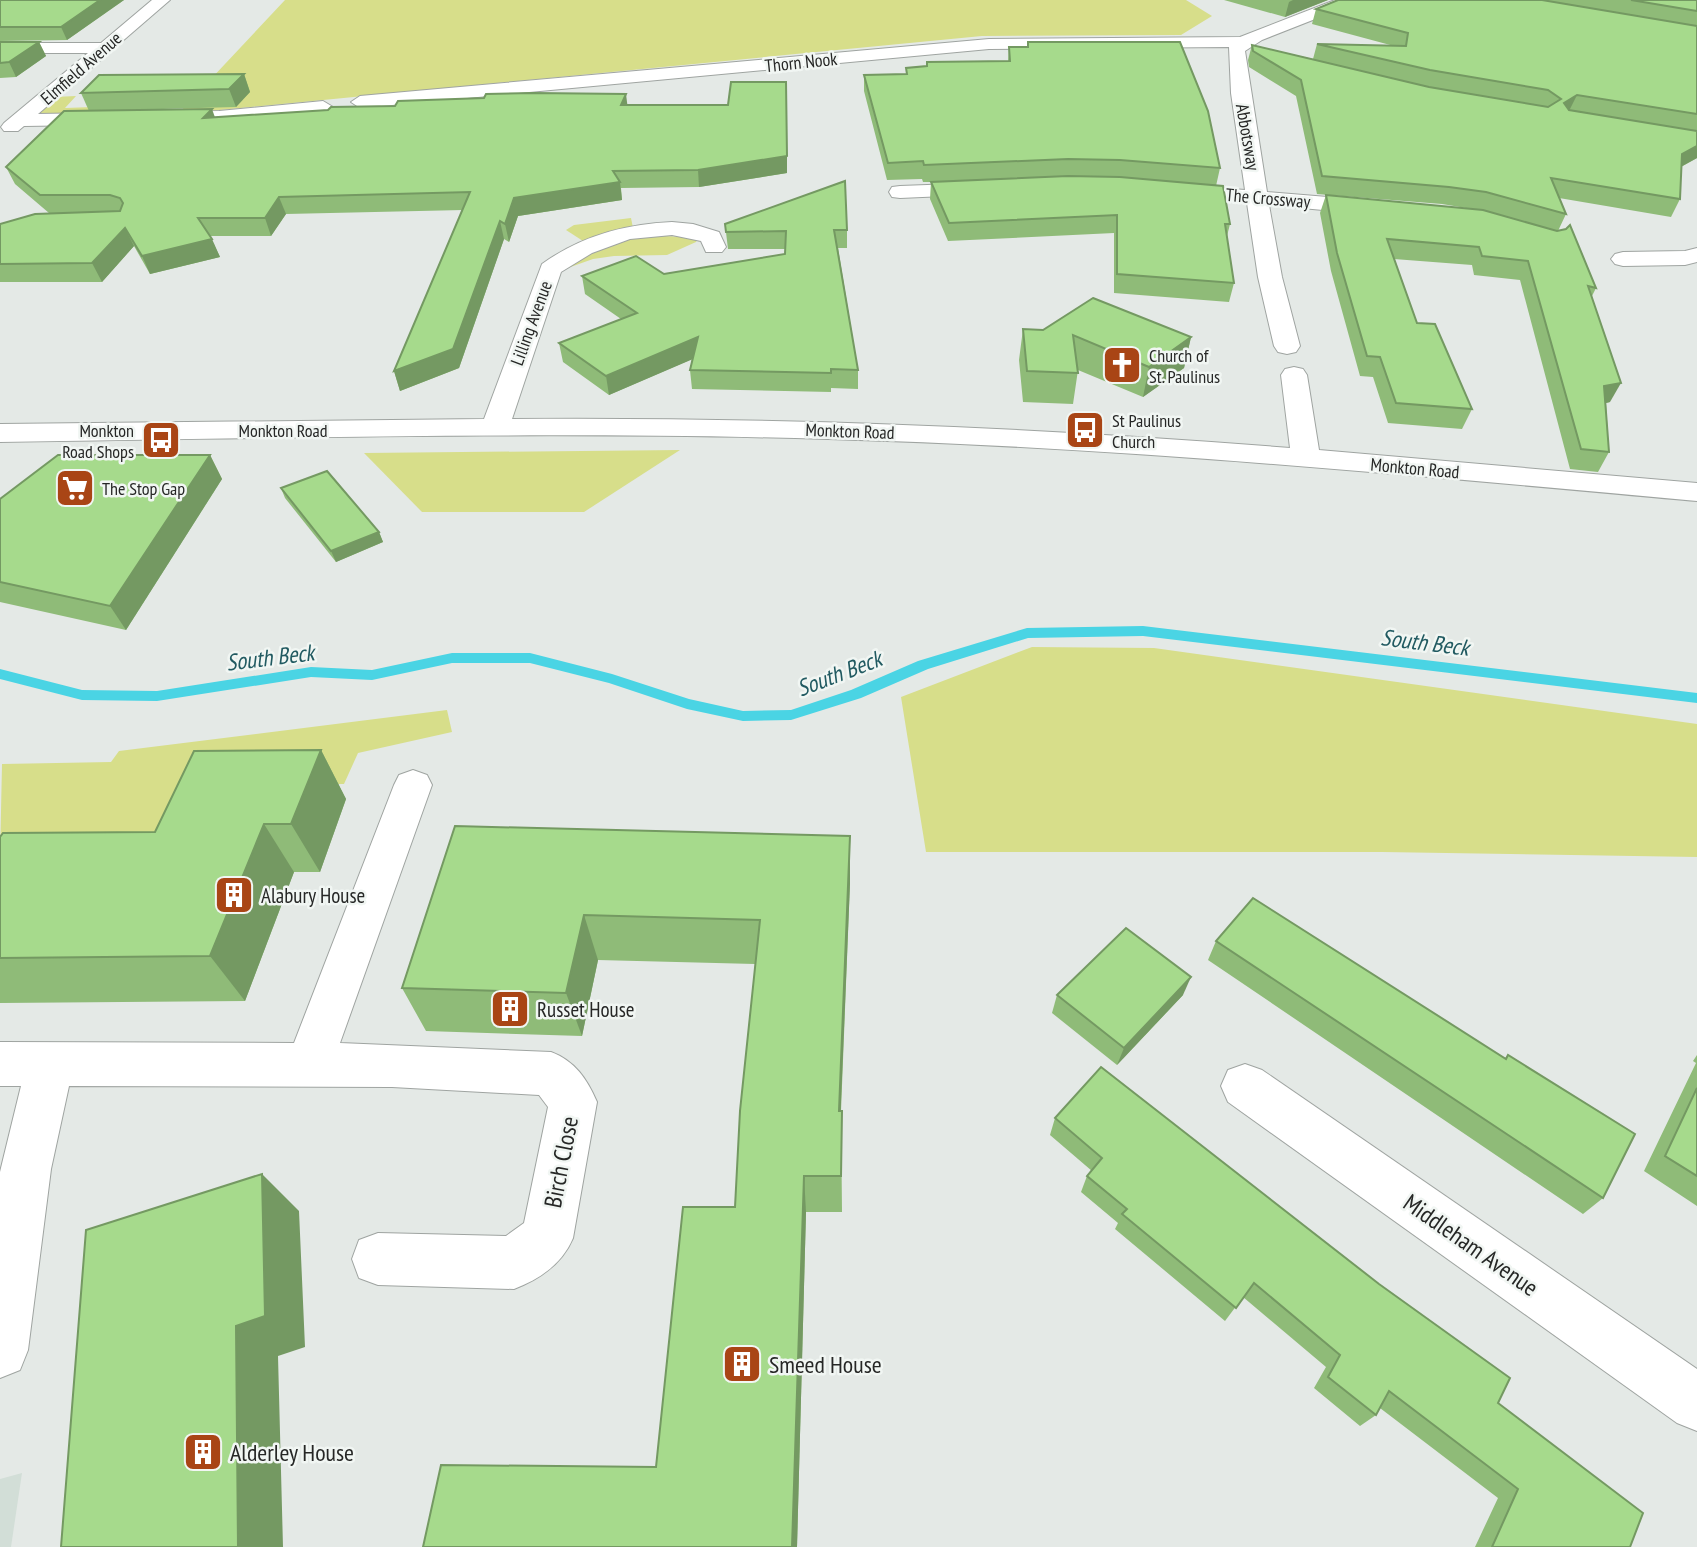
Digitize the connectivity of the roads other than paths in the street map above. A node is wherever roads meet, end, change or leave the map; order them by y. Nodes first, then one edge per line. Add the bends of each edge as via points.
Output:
1 (162, 0) edge
2 (1350, 0) edge
3 (0, 48) edge
4 (103, 48) junction
5 (1247, 49) junction
6 (360, 102) dead end
7 (323, 107) edge
8 (20, 120) junction
9 (0, 136) edge
10 (997, 188) edge
11 (1156, 189) edge
12 (900, 192) dead end
13 (1259, 197) junction
14 (1403, 210) edge
15 (714, 247) dead end
16 (1697, 255) edge
17 (1623, 259) dead end
18 (1287, 346) dead end
19 (1294, 375) dead end
20 (494, 429) junction
21 (0, 433) edge
22 (1306, 458) junction
23 (1697, 492) edge
24 (413, 785) dead end
25 (52, 1063) junction
26 (0, 1065) edge
27 (309, 1065) junction
28 (1245, 1086) dead end
29 (378, 1259) dead end
30 (0, 1350) edge
31 (1697, 1403) edge

1 - 4 street, Elmfield Avenue
2 - 5 street
3 - 4 street
4 - 8 street, Elmfield Avenue
5 - 6 street, Thorn Nook via 989,44
5 - 13 street, Abbotsway via 1240,93
7 - 8 street via 219,117
8 - 9 street, Elmfield Avenue
10 - 12 street
11 - 13 street, The Crossway
13 - 14 street, The Crossway
13 - 18 street, Abbotsway via 1270,277
15 - 20 street, Lilling Avenue via 711,237 701,232 663,229 603,239 562,258 550,269
16 - 17 street
19 - 22 street
20 - 21 street, Monkton Road
20 - 22 street, Monkton Road via 828,430
22 - 23 street, Monkton Road
24 - 27 street
25 - 26 street, Birch Close
25 - 27 street, Birch Close
25 - 30 street via 27,1159
27 - 29 street, Birch Close via 551,1074 573,1102 547,1238 514,1262
28 - 31 street, Middleham Avenue

